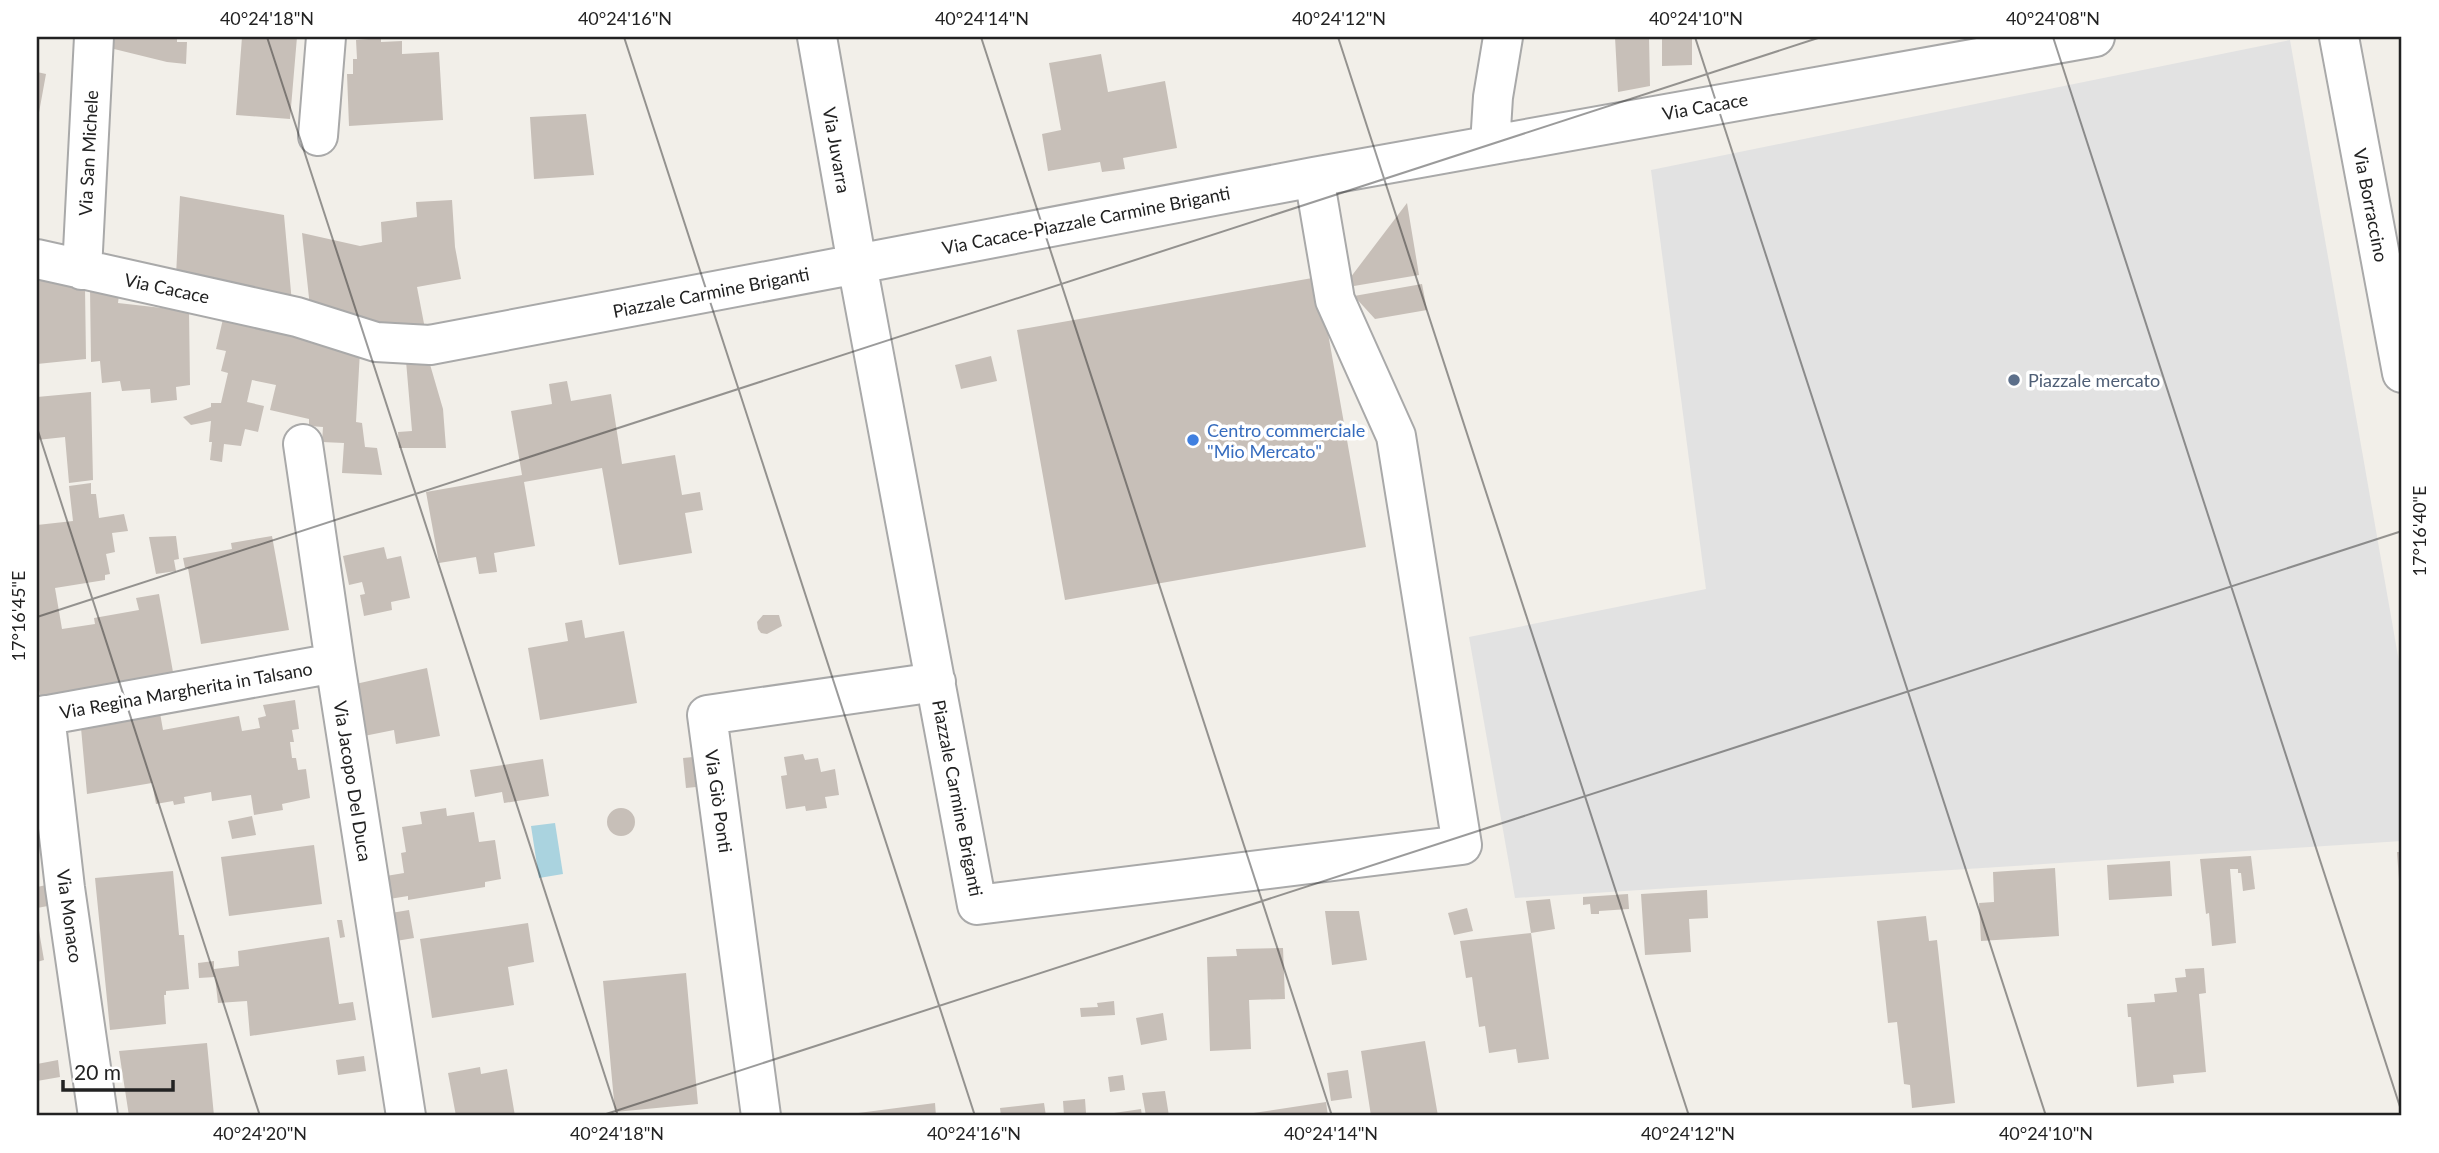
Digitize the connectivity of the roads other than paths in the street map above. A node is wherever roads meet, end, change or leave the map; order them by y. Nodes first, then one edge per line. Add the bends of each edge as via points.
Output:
1 (94, 37) edge
2 (326, 37) edge
3 (817, 37) edge
4 (1503, 37) edge
5 (2095, 37) edge
6 (2339, 37) edge
7 (318, 136) dead end
8 (1490, 145) junction
9 (1314, 177) junction
10 (37, 258) edge
11 (858, 264) junction
12 (82, 270) junction
13 (297, 317) joint
14 (2402, 373) edge
15 (303, 444) dead end
16 (335, 663) junction
17 (936, 681) junction
18 (41, 716) edge
19 (98, 1116) edge
20 (406, 1116) edge
21 (761, 1116) edge

1 - 12 street, Via San Michele
2 - 7 street
3 - 11 street, Via Juvarra
4 - 8 street
5 - 8 street, Via Cacace
6 - 14 street, Via Borraccino
8 - 9 street, Via Cacace
9 - 11 street, Via Cacace-Piazzale Carmine Briganti
9 - 17 street, Piazzale Carmine Briganti via 1335,300 1396,436 1462,845 977,905
10 - 12 street, Via Cacace
11 - 13 street, Piazzale Carmine Briganti via 430,345 376,341
11 - 17 street, Piazzale Carmine Briganti
12 - 13 street, Via Cacace
15 - 16 street, Via Jacopo Del Duca
16 - 18 street, Via Regina Margherita in Talsano
16 - 20 street, Via Jacopo Del Duca
17 - 21 street, Via Giò Ponti via 707,715
18 - 19 street, Via Monaco

